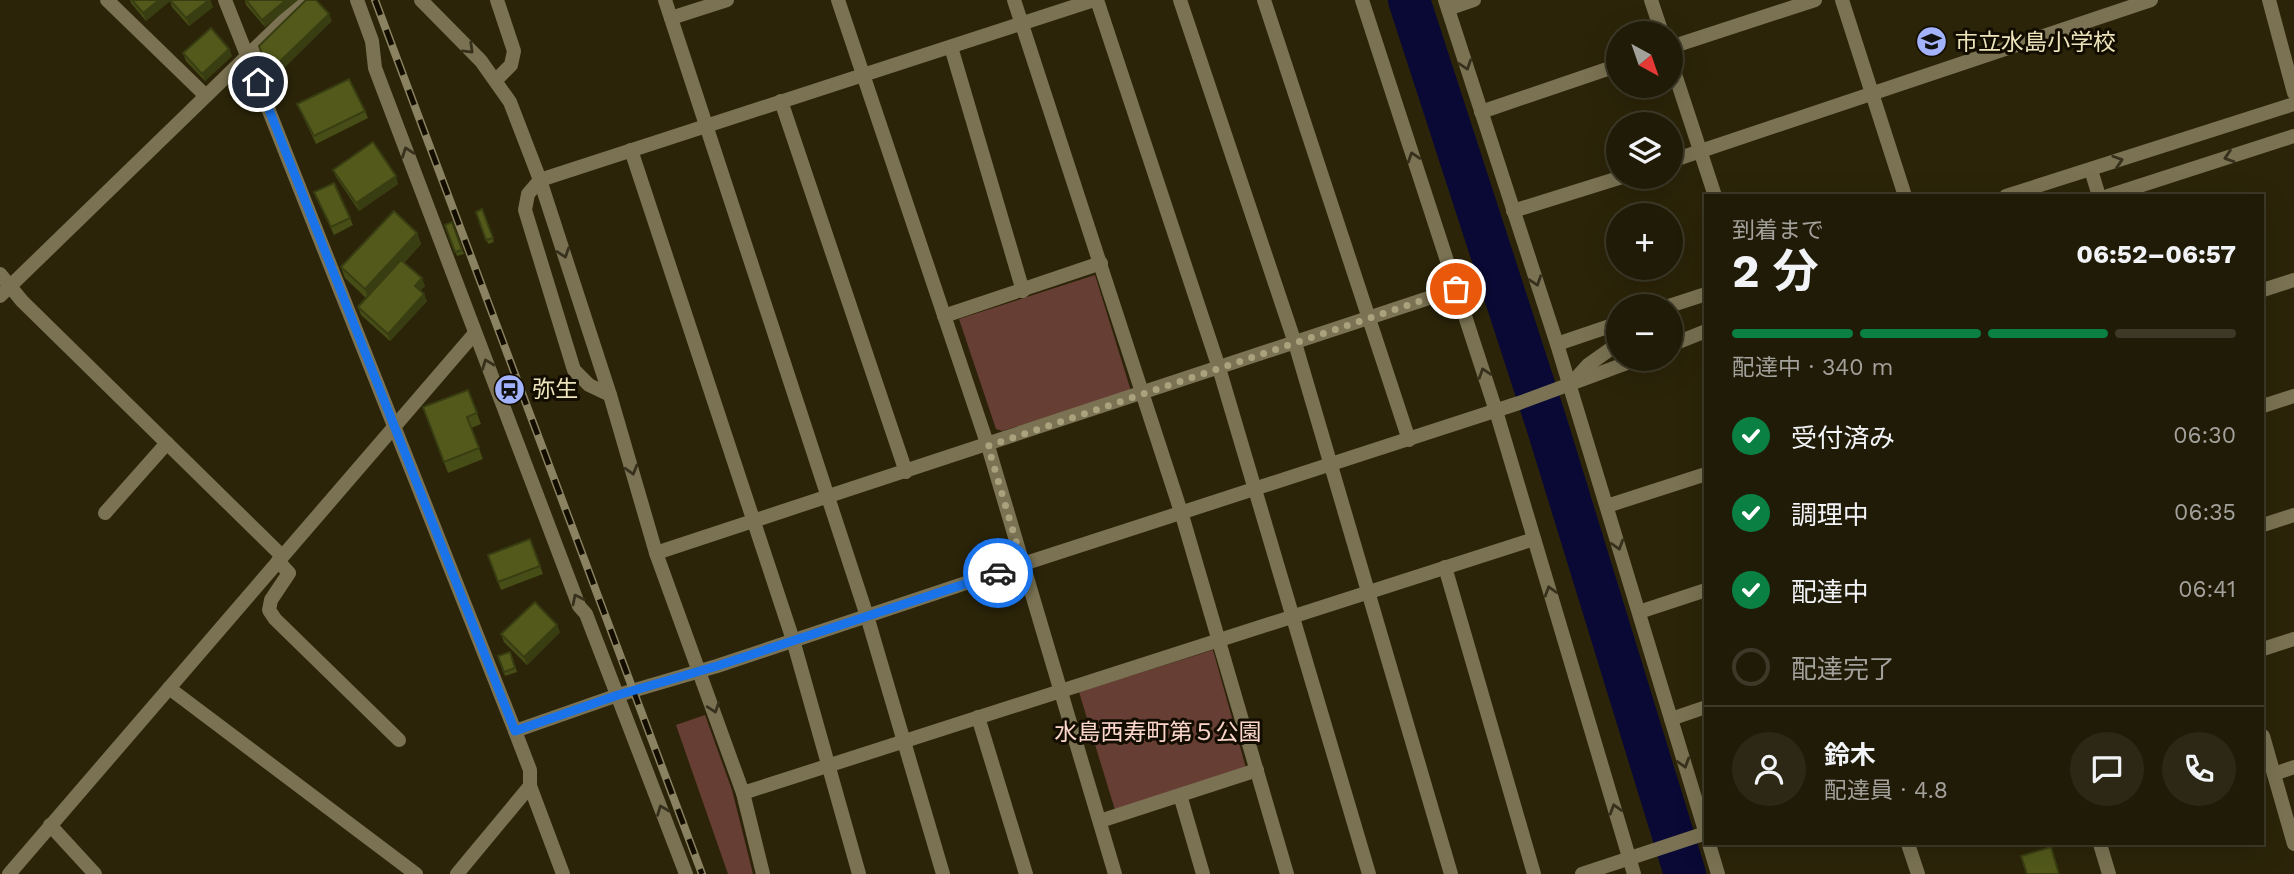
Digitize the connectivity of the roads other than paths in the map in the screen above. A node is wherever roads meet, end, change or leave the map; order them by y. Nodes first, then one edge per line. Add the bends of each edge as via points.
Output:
1 (107, 0) edge
2 (225, 0) edge
3 (306, 0) edge
4 (356, 0) edge
5 (421, 0) edge
6 (497, 0) edge
7 (665, 0) edge
8 (727, 0) edge
9 (838, 0) edge
10 (1014, 0) edge
11 (1096, 0) edge
12 (1180, 0) edge
13 (1264, 0) edge
14 (1362, 0) edge
15 (1474, 0) edge
16 (1651, 0) edge
17 (1815, 0) edge
18 (1842, 0) edge
19 (2151, 0) edge
20 (2269, 0) edge
21 (1446, 5) edge
22 (671, 18) junction
23 (1658, 21) edge
24 (1021, 24) junction
25 (1684, 43) edge
26 (951, 47) junction
27 (248, 57) junction
28 (1606, 69) edge
29 (863, 75) junction
30 (496, 80) junction
31 (2294, 93) edge
32 (1873, 94) junction
33 (205, 96) junction
34 (1683, 98) edge
35 (781, 101) junction
36 (2294, 104) edge
37 (1481, 111) junction
38 (706, 126) junction
39 (2294, 135) edge
40 (631, 150) junction
41 (1700, 152) junction
42 (1683, 157) edge
43 (2091, 170) junction
44 (540, 180) junction
45 (1606, 182) edge
46 (1714, 194) edge
47 (1904, 194) edge
48 (2013, 194) edge
49 (2098, 194) edge
50 (2114, 194) edge
51 (1513, 211) junction
52 (1101, 263) junction
53 (0, 274) edge
54 (2294, 280) edge
55 (12, 285) junction
56 (1456, 289) junction
57 (2264, 289) edge
58 (1023, 291) junction
59 (1704, 295) edge
60 (0, 296) edge
61 (1683, 303) edge
62 (944, 316) junction
63 (1368, 318) junction
64 (1606, 327) edge
65 (1704, 332) edge
66 (475, 333) junction
67 (1683, 340) edge
68 (1295, 343) junction
69 (1557, 344) junction
70 (1606, 352) edge
71 (1219, 368) junction
72 (1607, 371) edge
73 (1569, 386) junction
74 (1144, 394) junction
75 (610, 395) junction
76 (2294, 396) edge
77 (2264, 406) edge
78 (1496, 411) junction
79 (393, 427) junction
80 (1409, 440) junction
81 (167, 443) junction
82 (988, 446) junction
83 (1331, 466) junction
84 (906, 472) junction
85 (1704, 475) edge
86 (1255, 491) junction
87 (829, 498) junction
88 (1607, 506) junction
89 (106, 513) dead end
90 (1182, 515) junction
91 (2294, 515) edge
92 (752, 522) junction
93 (2264, 525) edge
94 (1534, 540) junction
95 (656, 553) junction
96 (280, 559) junction
97 (1023, 565) junction
98 (1445, 567) junction
99 (1368, 591) junction
100 (1704, 591) edge
101 (1639, 612) junction
102 (867, 616) junction
103 (1291, 616) junction
104 (1219, 639) junction
105 (2294, 639) edge
106 (793, 640) junction
107 (2264, 649) edge
108 (700, 672) junction
109 (169, 688) junction
110 (1061, 690) junction
111 (618, 695) junction
112 (1704, 708) edge
113 (978, 718) junction
114 (1671, 719) junction
115 (515, 731) junction
116 (2264, 739) edge
117 (399, 740) dead end
118 (904, 742) junction
119 (828, 766) junction
120 (2294, 767) edge
121 (1257, 770) junction
122 (2274, 774) junction
123 (530, 786) junction
124 (743, 793) junction
125 (1180, 795) junction
126 (1100, 821) junction
127 (50, 825) junction
128 (1704, 826) edge
129 (1704, 834) edge
130 (2294, 844) edge
131 (1709, 845) edge
132 (1908, 845) edge
133 (2100, 845) edge
134 (1636, 856) junction
135 (9, 874) edge
136 (95, 874) edge
137 (416, 874) edge
138 (457, 874) edge
139 (563, 874) edge
140 (686, 874) edge
141 (763, 874) edge
142 (859, 874) edge
143 (943, 874) edge
144 (1026, 874) edge
145 (1115, 874) edge
146 (1203, 874) edge
147 (1287, 874) edge
148 (1369, 874) edge
149 (1451, 874) edge
150 (1534, 874) edge
151 (1582, 874) edge
152 (1634, 874) edge
153 (1718, 874) edge
154 (1918, 874) edge
155 (2109, 874) edge

1 - 33 street
2 - 27 street
3 - 27 street
66 -> 4 street via 376,68 372,41
5 -> 30 street
6 - 30 street via 514,51 511,65
7 - 22 street
8 - 22 street
9 - 29 street
10 - 24 street
11 - 24 street
11 - 71 street
12 - 68 street
13 - 63 street
56 -> 14 street
15 - 21 street
16 - 23 street
17 - 25 street
18 - 32 street
19 - 32 street
20 - 31 street
21 -> 37 street
22 - 38 street
24 - 26 street
24 - 52 street
26 - 29 street
26 - 58 street
27 - 33 street
27 - 79 street
28 - 37 street
29 - 35 street
29 - 62 street
30 - 44 street via 510,102
32 - 41 street
32 - 47 street
33 - 55 street
34 - 41 street
35 - 38 street
35 - 84 street
43 -> 36 street
37 - 51 street
38 - 40 street
38 - 87 street
39 -> 50 street
40 - 44 street
40 - 92 street
41 - 42 street
41 - 46 street
43 - 48 street
43 - 49 street
44 -> 75 street
44 - 75 street via 528,194 524,210 574,370 589,385
45 - 51 street
51 -> 69 street
52 - 58 street
52 - 74 street
53 - 55 street
54 - 57 street
55 - 60 street
55 - 81 street via 22,301
56 - 63 street
78 -> 56 street
58 - 62 street
59 - 61 street
62 - 82 street
63 - 68 street
63 - 80 street
64 - 69 street
65 - 67 street
66 - 79 street
111 -> 66 street via 579,606
68 - 71 street
68 - 83 street
69 - 73 street
70 - 73 street
71 - 74 street
71 - 86 street
72 - 73 street
73 - 78 street
73 - 88 street
74 - 82 street
74 - 90 street
75 -> 95 street
76 - 77 street
78 - 80 street
78 - 94 street
79 - 96 street
79 - 115 street
80 - 83 street
81 - 89 street
81 - 96 street
82 - 84 street
82 - 97 street
83 - 86 street
83 - 99 street
84 - 87 street
85 - 88 street
86 - 90 street
86 - 103 street
87 - 92 street
87 - 102 street
88 -> 101 street
90 - 97 street
90 - 104 street
91 - 93 street
92 - 95 street
92 - 106 street
94 - 98 street
134 -> 94 street
95 - 108 street
96 - 109 street
96 - 117 street via 289,573 269,610
97 - 102 street
97 - 110 street
98 - 99 street
98 - 150 street
99 - 103 street
99 - 149 street
100 - 101 street
101 - 114 street
102 - 106 street
102 - 118 street
103 - 104 street
103 - 148 street
104 - 110 street
104 - 121 street
105 - 107 street
106 - 108 street
106 - 119 street
108 - 111 street
108 -> 124 street
109 - 127 street
109 - 137 street
110 - 113 street
110 - 126 street
111 - 115 street
140 -> 111 street
112 - 114 street
113 - 118 street
113 - 144 street
114 -> 128 street
115 - 123 street via 530,770
116 - 122 street
118 - 119 street
118 - 143 street
119 - 124 street
119 - 142 street
120 - 122 street
121 - 125 street
121 - 147 street
122 - 130 street
123 - 138 street
123 - 139 street
124 - 141 street
125 - 126 street
125 - 146 street
126 - 145 street
127 - 135 street
127 - 136 street
129 - 134 street
131 - 153 street
132 - 154 street
133 - 155 street
134 - 151 street
134 - 152 street

